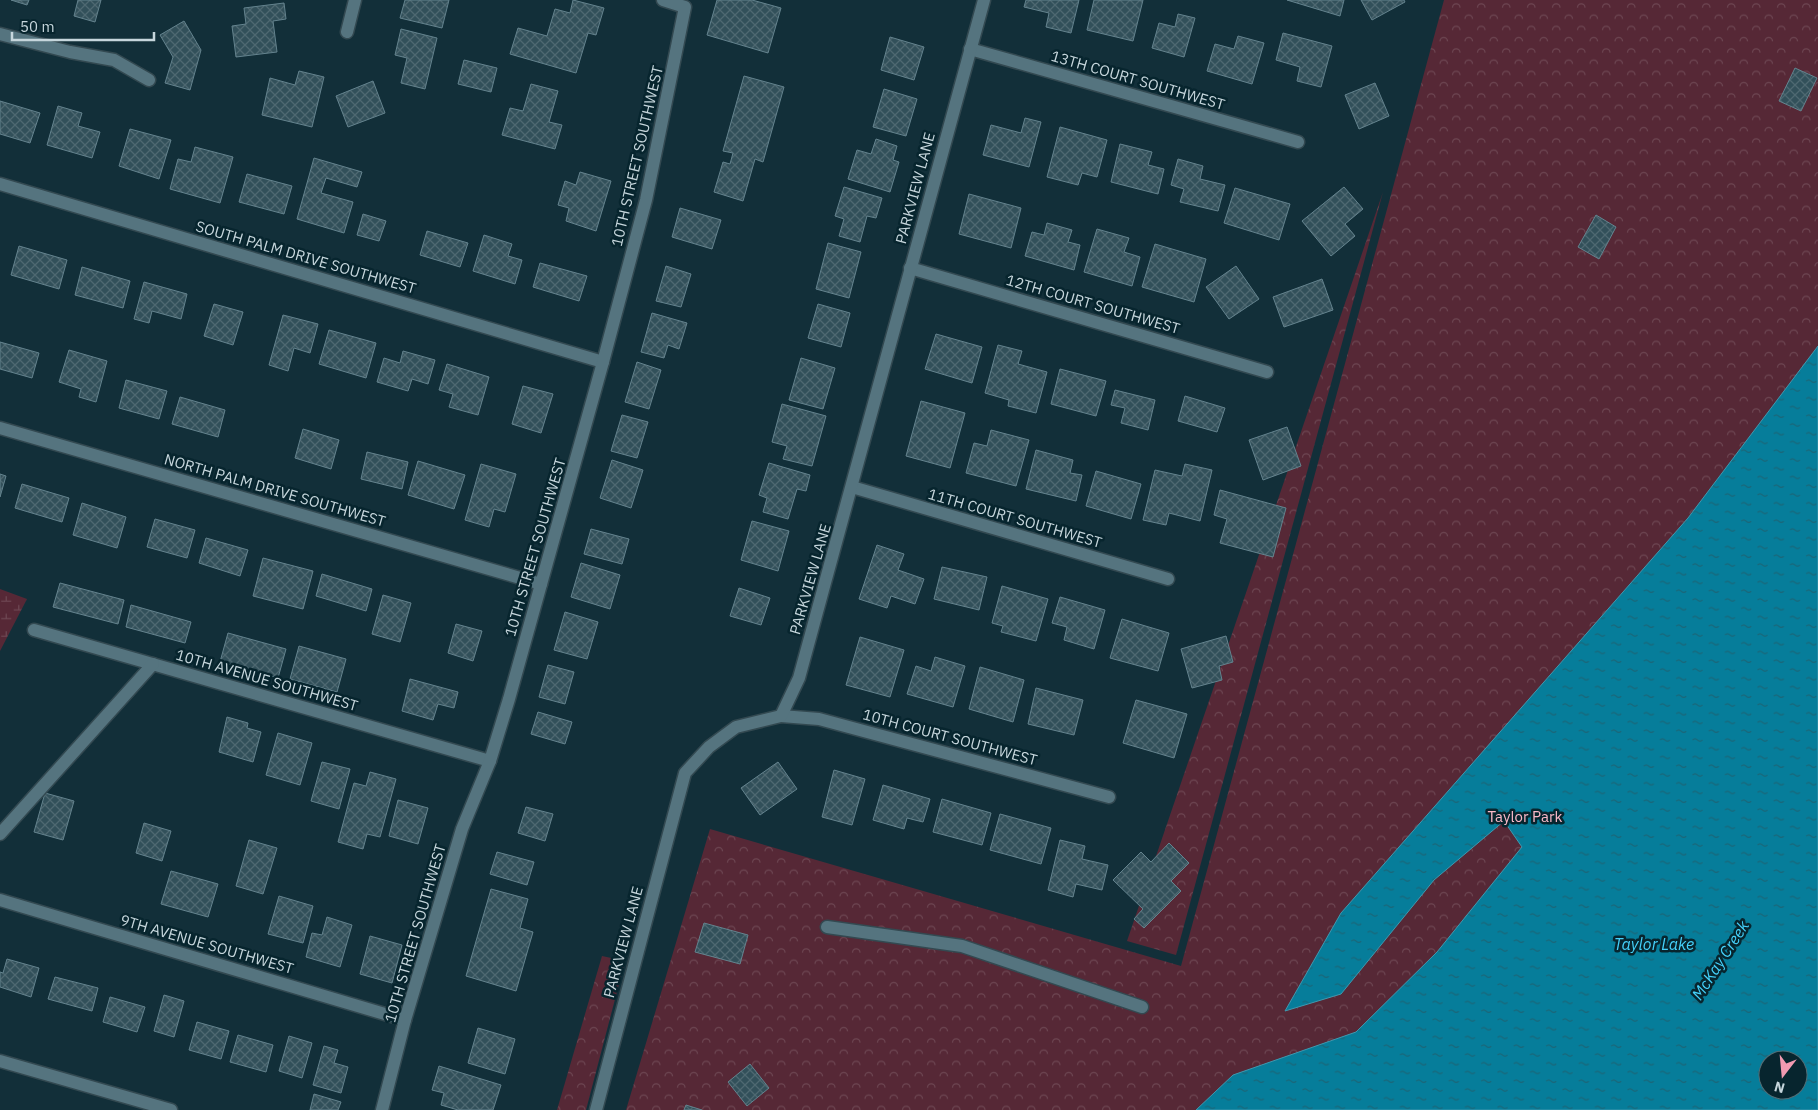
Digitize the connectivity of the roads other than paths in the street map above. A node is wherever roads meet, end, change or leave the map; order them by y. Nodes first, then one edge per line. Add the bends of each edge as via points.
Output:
1 (355, 0) edge
2 (663, 0) edge
3 (984, 0) edge
4 (347, 32) dead end
5 (0, 34) edge
6 (970, 49) junction
7 (149, 80) dead end
8 (1298, 142) dead end
9 (0, 184) edge
10 (910, 268) junction
11 (604, 362) junction
12 (1267, 372) dead end
13 (0, 428) edge
14 (852, 487) junction
15 (1168, 579) dead end
16 (541, 584) junction
17 (34, 630) dead end
18 (153, 664) junction
19 (781, 716) junction
20 (490, 761) junction
21 (1109, 797) dead end
22 (0, 834) edge
23 (0, 900) edge
24 (827, 927) dead end
25 (1142, 1007) dead end
26 (406, 1020) junction
27 (0, 1061) edge
28 (172, 1110) edge
29 (382, 1110) edge
30 (596, 1110) edge

1 - 4 street
2 - 11 street, 10TH STREET SOUTHWEST via 685,7 646,200
3 - 6 street, PARKVIEW LANE
5 - 7 street via 114,60
6 - 8 street, 13TH COURT SOUTHWEST
6 - 10 street, PARKVIEW LANE
9 - 11 street, SOUTH PALM DRIVE SOUTHWEST
10 - 12 street, 12TH COURT SOUTHWEST
10 - 14 street, PARKVIEW LANE
11 - 16 street, 10TH STREET SOUTHWEST
13 - 16 street, NORTH PALM DRIVE SOUTHWEST
14 - 15 street, 11TH COURT SOUTHWEST
14 - 19 street, PARKVIEW LANE via 799,678
16 - 20 street, 10TH STREET SOUTHWEST
17 - 18 street, 10TH AVENUE SOUTHWEST
18 - 20 street, 10TH AVENUE SOUTHWEST
18 - 22 street
19 - 21 street, 10TH COURT SOUTHWEST via 819,719
19 - 30 street, PARKVIEW LANE via 736,727 709,747 685,773
20 - 26 street, 10TH STREET SOUTHWEST via 462,829
23 - 26 street, 9TH AVENUE SOUTHWEST
24 - 25 street via 962,946
26 - 29 street, 10TH STREET SOUTHWEST
27 - 28 street

